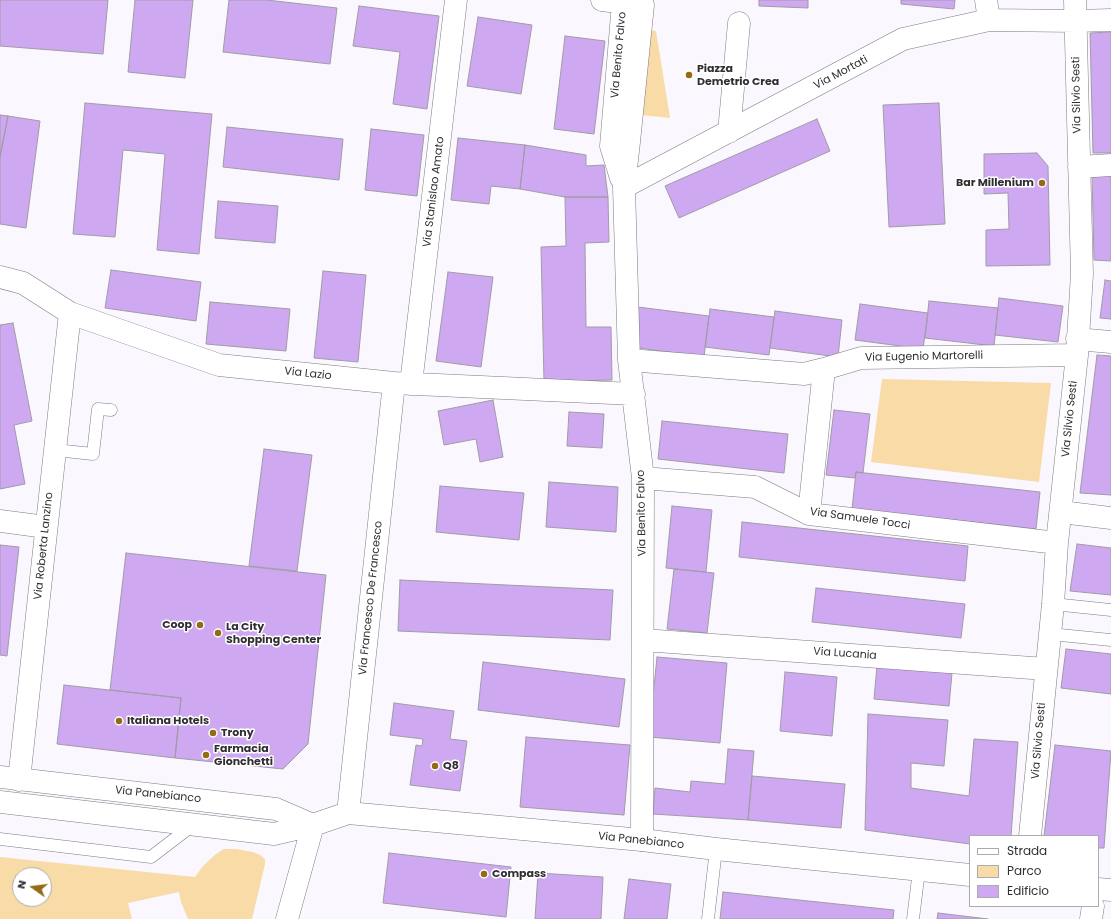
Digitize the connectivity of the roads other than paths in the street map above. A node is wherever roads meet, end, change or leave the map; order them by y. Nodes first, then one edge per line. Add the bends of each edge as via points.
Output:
1 (456, 0) edge
2 (602, 0) edge
3 (988, 10) edge
4 (1075, 11) edge
5 (1111, 20) edge
6 (739, 23) dead end
7 (729, 132) junction
8 (1111, 165) edge
9 (1079, 166) junction
10 (624, 187) junction
11 (0, 277) edge
12 (70, 313) junction
13 (1111, 342) edge
14 (1077, 347) junction
15 (629, 360) junction
16 (824, 369) junction
17 (403, 383) junction
18 (634, 394) junction
19 (111, 410) dead end
20 (55, 450) junction
21 (643, 478) junction
22 (1061, 512) junction
23 (809, 514) junction
24 (1111, 518) edge
25 (0, 521) edge
26 (46, 527) junction
27 (1058, 543) junction
28 (1053, 604) junction
29 (1111, 610) edge
30 (1050, 634) junction
31 (643, 640) junction
32 (1111, 640) edge
33 (1046, 669) junction
34 (9, 778) edge
35 (0, 802) edge
36 (348, 813) junction
37 (193, 825) junction
38 (313, 825) junction
39 (1030, 835) edge
40 (0, 839) edge
41 (642, 840) junction
42 (716, 849) junction
43 (919, 870) junction
44 (969, 875) edge
45 (1099, 889) edge
46 (1111, 890) edge
47 (1093, 907) edge
48 (287, 919) edge
49 (708, 919) edge
50 (914, 919) edge
51 (1091, 919) edge

1 - 17 street, Via Stanislao Amato
2 - 10 street, Via Benito Falvo via 623,3 611,146
3 - 4 street, Via Mortati
3 - 7 street, Via Mortati via 904,39
4 - 5 street, Via Mortati
4 - 9 street, Via Silvio Sesti
6 - 7 street
7 - 10 street, Via Mortati
8 - 9 street
9 - 14 street, Via Silvio Sesti via 1082,274
10 - 15 street, Via Benito Falvo
11 - 12 street, Via Lazio via 23,283
12 - 17 street, Via Lazio via 219,365
12 - 20 street, Via Roberta Lanzino
13 - 14 street, Via Eugenio Martorelli
14 - 16 street, Via Eugenio Martorelli via 861,358
14 - 22 street, Via Silvio Sesti
15 - 16 street, Via Eugenio Martorelli via 804,374
15 - 18 street, Via Benito Falvo
16 - 23 street
17 - 18 street, Via Lazio
17 - 36 street, Via Francesco De Francesco via 383,429
18 - 21 street, Via Benito Falvo
19 - 20 lane via 98,409 93,454
20 - 26 street, Via Roberta Lanzino
21 - 23 street, Via Samuele Tocci via 755,487
21 - 31 street, Via Benito Falvo
22 - 24 street
22 - 27 street, Via Silvio Sesti
23 - 27 street, Via Samuele Tocci
25 - 26 street
26 - 34 street, Via Roberta Lanzino
27 - 28 street, Via Silvio Sesti
28 - 29 lane
28 - 30 street, Via Silvio Sesti
30 - 32 lane
30 - 33 street, Via Silvio Sesti
31 - 33 street, Via Lucania
31 - 41 street, Via Benito Falvo
33 - 39 street, Via Silvio Sesti
34 - 38 street, Via Panebianco via 276,809
35 - 37 street, Via Panebianco
36 - 38 street, Via Panebianco
36 - 41 street, Via Panebianco
37 - 38 street, Via Panebianco via 274,834
37 - 40 lane via 151,857
38 - 48 street
41 - 42 street, Via Panebianco
42 - 43 street, Via Panebianco
42 - 49 lane
43 - 44 street, Via Panebianco
43 - 50 lane
45 - 46 street
47 - 51 street

